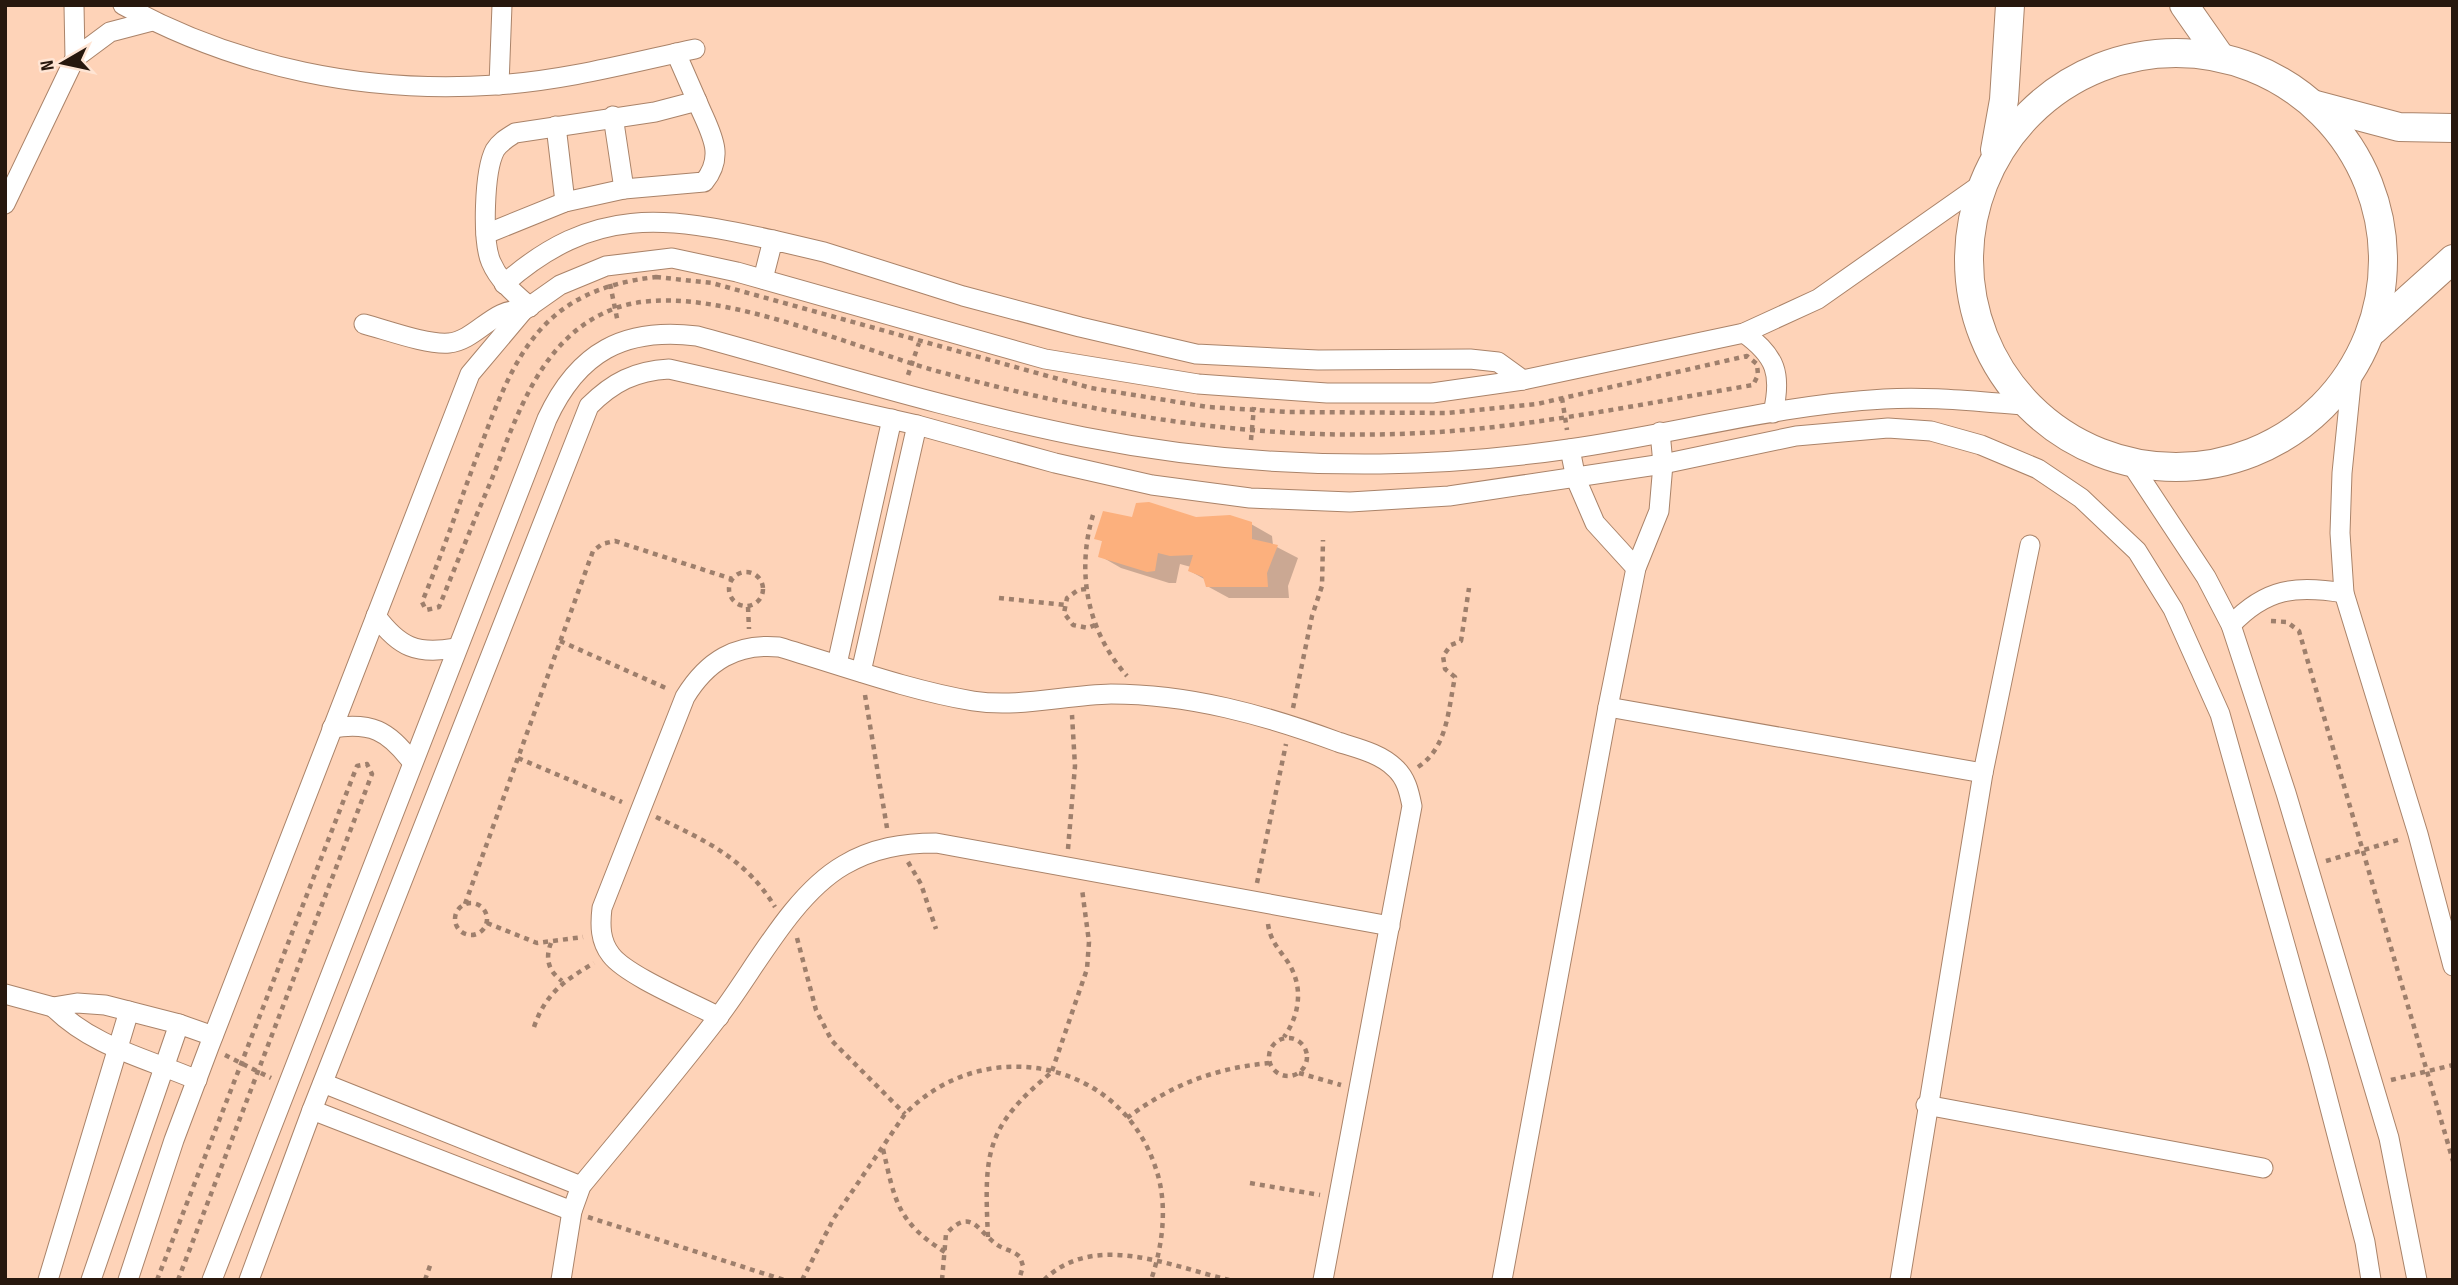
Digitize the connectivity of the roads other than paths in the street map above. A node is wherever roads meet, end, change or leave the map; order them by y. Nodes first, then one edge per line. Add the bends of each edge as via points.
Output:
1 (74, 5) edge
2 (123, 5) edge
3 (502, 5) edge
4 (2010, 5) edge
5 (2184, 5) edge
6 (152, 21) junction
7 (2219, 55) junction
8 (75, 58) junction
9 (499, 85) junction
10 (697, 101) junction
11 (2316, 105) junction
12 (613, 116) junction
13 (556, 126) junction
14 (2453, 128) edge
15 (1995, 150) junction
16 (1983, 183) junction
17 (624, 189) junction
18 (565, 202) junction
19 (5, 204) edge
20 (486, 234) junction
21 (773, 240) junction
22 (2453, 259) edge
23 (763, 279) junction
24 (504, 284) junction
25 (526, 309) junction
26 (364, 324) dead end
27 (2374, 330) junction
28 (1744, 332) junction
29 (2353, 374) junction
30 (1523, 380) junction
31 (2026, 405) junction
32 (1773, 413) junction
33 (892, 419) junction
34 (917, 425) junction
35 (1660, 432) junction
36 (1570, 449) junction
37 (1663, 464) junction
38 (2132, 465) junction
39 (1576, 479) junction
40 (2030, 545) dead end
41 (1636, 568) junction
42 (2344, 593) junction
43 (376, 616) junction
44 (2231, 625) junction
45 (455, 648) junction
46 (837, 664) junction
47 (861, 672) junction
48 (1608, 708) junction
49 (332, 729) junction
50 (412, 762) junction
51 (1983, 774) junction
52 (1390, 926) junction
53 (2453, 966) edge
54 (5, 994) edge
55 (54, 1007) junction
56 (129, 1011) junction
57 (719, 1017) junction
58 (179, 1024) junction
59 (211, 1042) junction
60 (118, 1050) junction
61 (165, 1066) junction
62 (197, 1080) junction
63 (323, 1083) junction
64 (375, 1104) junction
65 (1926, 1105) junction
66 (312, 1110) junction
67 (364, 1130) junction
68 (2263, 1168) dead end
69 (581, 1186) junction
70 (572, 1211) junction
71 (48, 1280) edge
72 (91, 1280) edge
73 (128, 1280) edge
74 (212, 1280) edge
75 (249, 1280) edge
76 (561, 1280) edge
77 (1323, 1280) edge
78 (1502, 1280) edge
79 (1900, 1280) edge
80 (2371, 1280) edge
81 (2417, 1280) edge

1 - 8 street
2 - 6 street
3 - 9 street
4 - 15 street via 2006,88
5 - 7 street
6 - 8 street via 110,32
6 - 9 street via 218,49 286,70 357,83 428,88
7 - 11 street via 2271,74
7 - 15 street via 2158,52 2098,66 2044,98
8 - 19 street
9 - 10 street via 686,51
10 - 12 street
10 - 17 street via 717,153 715,169 704,182 695,184
11 - 14 street via 2399,127
11 - 27 street via 2365,170 2385,249
12 - 13 street
12 - 17 street
13 - 18 street
13 - 20 street via 515,133 495,150
15 - 16 street
16 - 28 street via 1818,299
16 - 31 street via 1968,261 1980,326
17 - 18 street
18 - 20 street
20 - 24 street via 491,262
21 - 23 street
21 - 24 street via 697,223 643,220 606,226 528,262
21 - 30 street via 824,251 963,296 1196,354 1318,360 1470,359 1498,362
22 - 27 street
23 - 25 street via 671,258 560,285
23 - 30 street via 923,332 1045,359 1198,384 1326,393 1432,393
24 - 25 street
25 - 26 street via 503,313 449,343
25 - 43 street via 470,374
27 - 29 street
28 - 30 street
28 - 32 street via 1771,358 1778,390
29 - 38 street via 2311,422 2256,454 2195,469
29 - 42 street via 2342,473
31 - 32 street via 1884,399
31 - 38 street via 2074,443
32 - 35 street
33 - 34 street
33 - 46 street
33 - 63 street via 669,369 646,370 624,378 589,406
34 - 39 street via 1140,482 1250,498 1350,502 1449,496
34 - 47 street
35 - 36 street
35 - 37 street
36 - 39 street
36 - 45 street via 1380,464 1182,453 1084,437 697,336 666,332 635,336 580,366 560,391
37 - 39 street
37 - 41 street via 1659,511
37 - 80 street via 1796,436 1888,428 1931,431 1981,445 2038,469 2081,498 2137,551 2173,609 2220,714 2322,1075
38 - 44 street via 2206,577
39 - 41 street via 1595,523
40 - 51 street
41 - 48 street
42 - 44 street via 2311,587 2285,590 2248,606
42 - 53 street
43 - 45 street via 390,635 409,648 432,652
43 - 49 street
44 - 81 street via 2389,1138
45 - 50 street
46 - 47 street
46 - 57 street via 779,647 751,647 712,663 696,678 603,908 601,934 620,964
47 - 52 street via 974,701 1013,704 1149,695 1220,706 1290,724 1375,755 1402,776 1412,806
48 - 51 street
48 - 78 street
49 - 50 street via 355,725 378,730 398,743
49 - 59 street
50 - 74 street
51 - 65 street
52 - 57 street via 936,843 895,845 843,865 820,882
52 - 77 street
54 - 55 street
55 - 56 street via 77,1003
55 - 60 street via 71,1025
56 - 58 street
56 - 60 street
57 - 69 street
58 - 59 street
58 - 61 street
59 - 62 street
60 - 61 street
60 - 71 street
61 - 62 street
61 - 72 street
62 - 73 street
63 - 64 street
63 - 66 street
64 - 67 street
64 - 69 street
65 - 68 street
65 - 79 street
66 - 67 street
66 - 75 street
67 - 70 street
69 - 70 street
70 - 76 street

